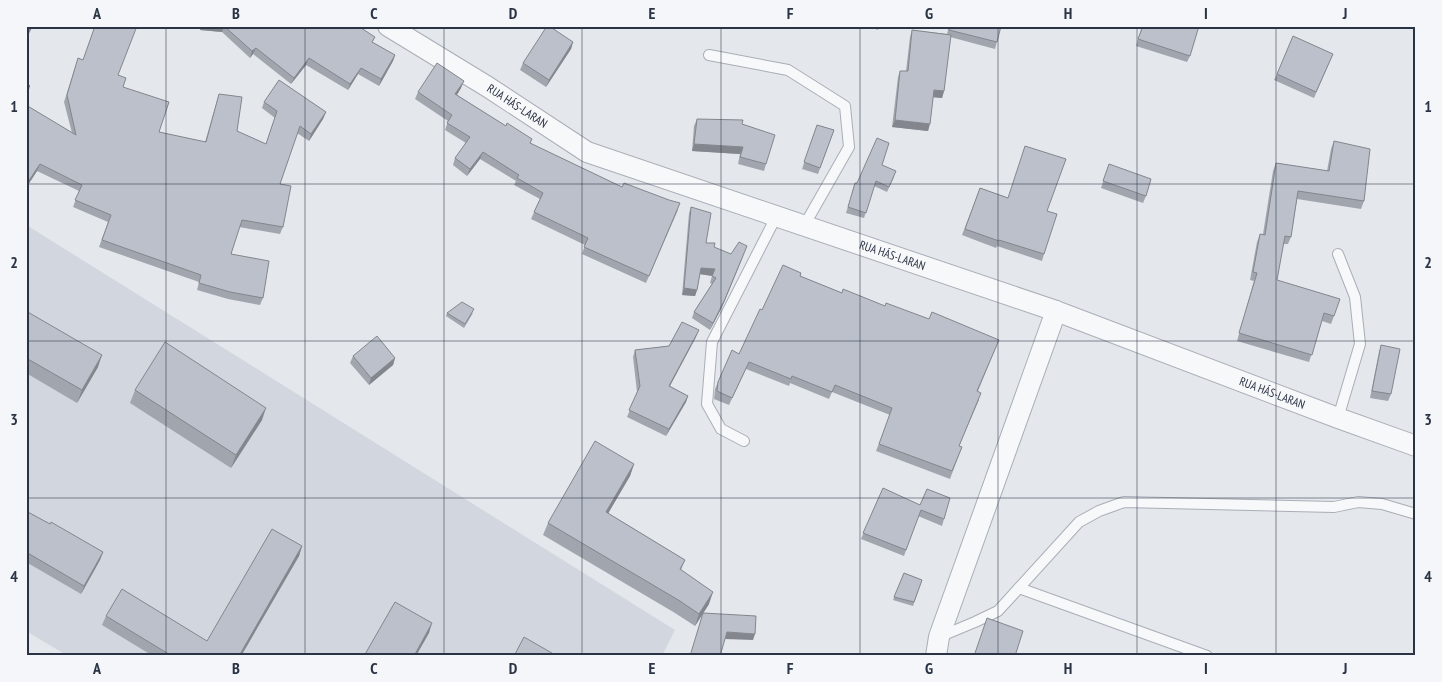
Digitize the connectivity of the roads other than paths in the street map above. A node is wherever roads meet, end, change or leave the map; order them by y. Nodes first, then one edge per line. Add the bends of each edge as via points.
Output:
1 (388, 26) edge
2 (709, 55) dead end
3 (776, 216) junction
4 (804, 226) junction
5 (1338, 254) dead end
6 (1056, 312) junction
7 (1338, 418) junction
8 (744, 441) dead end
9 (1416, 446) edge
10 (1416, 514) edge
11 (1019, 588) junction
12 (938, 646) edge
13 (1207, 656) edge

1 - 3 street, RUA HÁS-LARAN via 488,86 587,152
2 - 4 lane via 788,70 844,106 849,146
3 - 4 street, RUA HÁS-LARAN
3 - 8 lane via 712,342 707,404 721,429
4 - 6 street, RUA HÁS-LARAN
5 - 7 lane via 1355,297 1360,344
6 - 7 street, RUA HÁS-LARAN
6 - 12 street
7 - 9 street, RUA HÁS-LARAN
10 - 11 lane via 1382,504 1358,502 1334,507 1124,502 1079,522
11 - 12 lane via 998,611
11 - 13 lane

